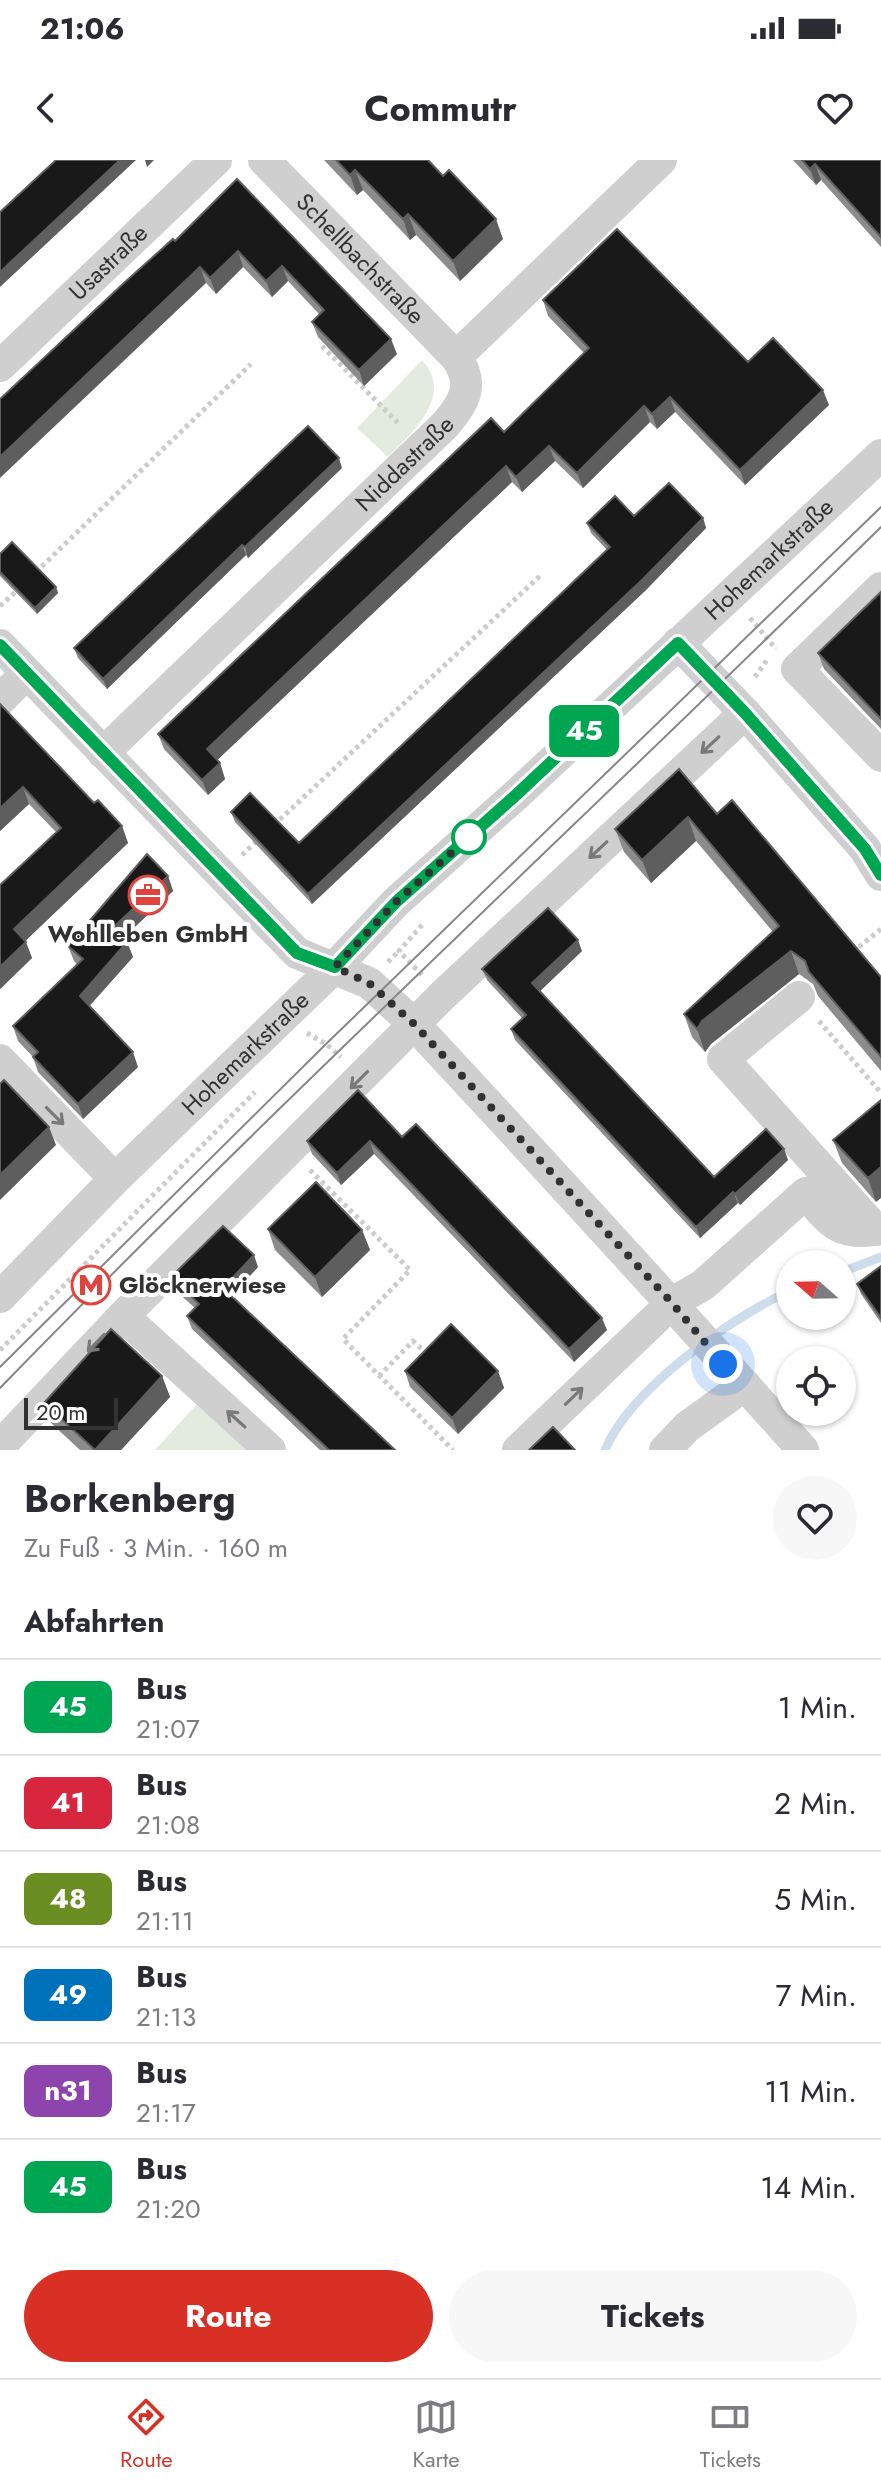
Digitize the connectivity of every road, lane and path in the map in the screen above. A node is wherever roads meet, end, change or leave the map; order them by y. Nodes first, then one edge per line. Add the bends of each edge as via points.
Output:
1 (216, 160) edge
2 (264, 160) edge
3 (661, 160) edge
4 (322, 346) edge
5 (456, 357) junction
6 (251, 364) dead end
7 (0, 366) edge
8 (379, 404) dead end
9 (881, 455) edge
10 (541, 575) dead end
11 (881, 588) edge
12 (731, 594) junction
13 (0, 606) edge
14 (678, 643) junction
15 (11, 664) edge
16 (0, 700) edge
17 (745, 713) junction
18 (103, 753) junction
19 (881, 756) edge
20 (221, 875) junction
21 (881, 875) edge
22 (422, 925) dead end
23 (881, 929) edge
24 (846, 958) edge
25 (335, 967) junction
26 (443, 995) junction
27 (799, 997) joint
28 (414, 1024) junction
29 (0, 1060) edge
30 (881, 1093) edge
31 (208, 1139) dead end
32 (289, 1148) junction
33 (115, 1179) junction
34 (879, 1230) edge
35 (0, 1297) edge
36 (672, 1303) junction
37 (123, 1316) junction
38 (0, 1350) edge
39 (435, 1362) edge
40 (734, 1375) junction
41 (379, 1376) junction
42 (14, 1443) edge
43 (270, 1450) edge
44 (453, 1450) edge
45 (518, 1450) edge
46 (665, 1450) edge
47 (803, 1450) edge

1 - 7 street, Usastraße
2 - 5 street, Schellbachstraße
3 - 5 street
4 - 8 path
5 - 18 street, Niddastraße via 467,388 445,425
6 - 13 path
9 - 12 street, Hohemarkstraße
10 - 20 path
11 - 19 street via 797,669
12 - 14 street, Hohemarkstraße
12 - 17 path via 777,648 755,674
14 - 17 street
14 - 25 street, Hohemarkstraße via 396,902
15 - 16 street
15 - 18 street
17 - 21 street via 865,849
17 -> 26 street
18 - 20 street
20 - 25 street via 297,953
22 - 26 path via 399,951
23 - 24 path
25 - 28 street via 369,983
25 - 33 street, Hohemarkstraße
26 - 28 street
27 - 30 path
27 - 34 street via 723,1059
28 -> 32 street
28 - 36 street
29 -> 33 street
31 - 38 path
32 - 37 street
32 - 41 path via 410,1270 343,1339
33 - 35 street, Hohemarkstraße
34 - 36 street via 839,1228 806,1193 703,1285
36 - 40 street
45 -> 36 street
37 -> 42 street
43 -> 37 street
39 - 41 path via 413,1341
40 - 46 street
40 - 47 street
41 - 44 path

